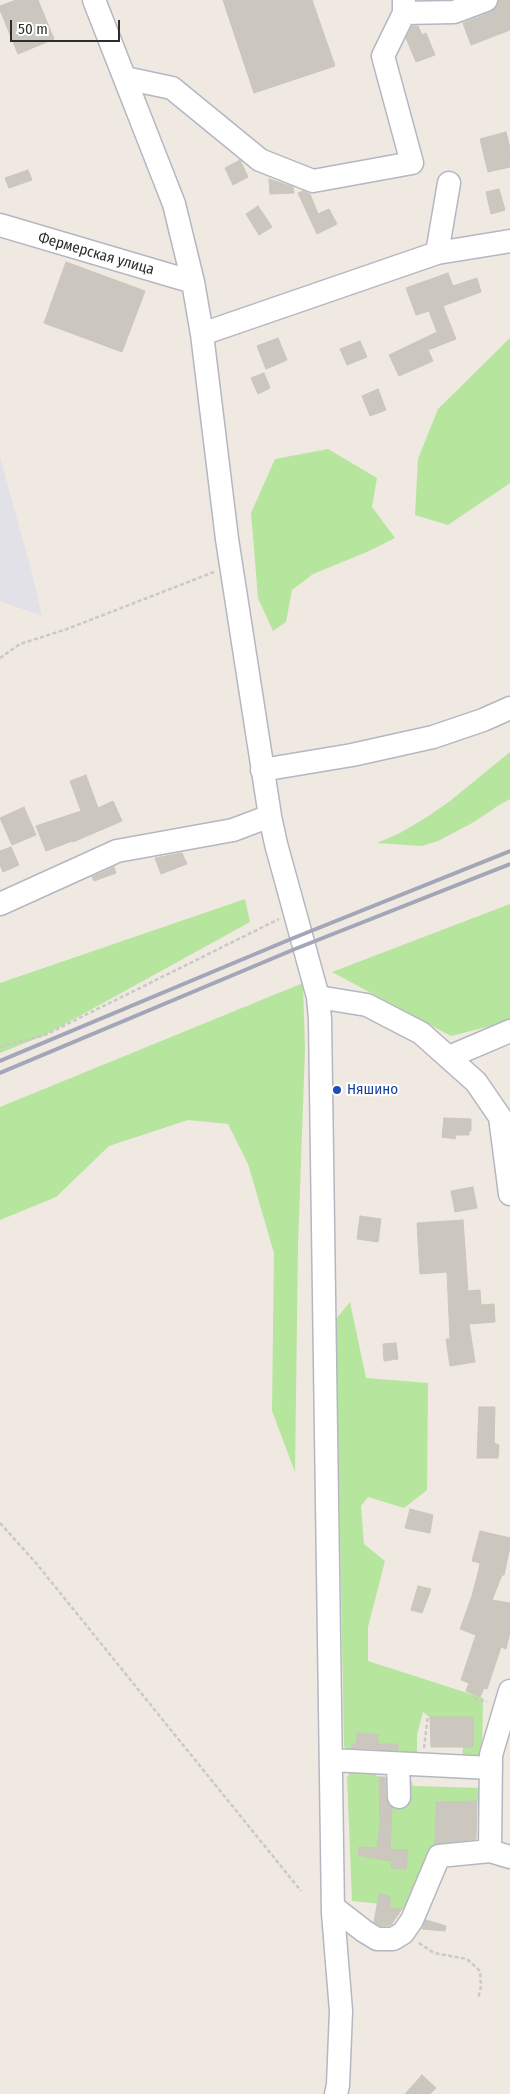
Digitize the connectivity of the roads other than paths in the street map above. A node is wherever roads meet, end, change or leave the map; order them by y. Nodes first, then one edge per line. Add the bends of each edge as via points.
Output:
1 (94, 0) edge
2 (486, 0) edge
3 (404, 6) edge
4 (125, 78) junction
5 (450, 184) dead end
6 (0, 225) edge
7 (510, 241) edge
8 (437, 252) junction
9 (193, 282) junction
10 (202, 334) junction
11 (510, 708) edge
12 (262, 770) junction
13 (270, 816) junction
14 (0, 904) edge
15 (318, 997) junction
16 (510, 1031) edge
17 (449, 1058) junction
18 (510, 1194) edge
19 (510, 1691) edge
20 (331, 1760) junction
21 (398, 1764) junction
22 (497, 1764) edge
23 (399, 1797) dead end
24 (500, 1815) edge
25 (500, 1854) edge
26 (333, 1907) junction
27 (336, 2094) edge

1 - 4 street
2 - 3 street via 454,12
3 - 4 street via 383,56 412,163 313,182 260,160 172,88
4 - 9 street via 174,204
5 - 8 street
6 - 9 street, Фермерская улица
7 - 8 street
8 - 10 street
9 - 10 street
10 - 12 street via 227,539
11 - 12 street via 433,738
12 - 13 street
13 - 14 street via 233,830 117,851
13 - 15 street
15 - 17 street via 367,1005 420,1033
15 - 20 street
16 - 17 street
17 - 18 street via 476,1082 500,1117
19 - 22 street via 490,1755
20 - 21 street
20 - 26 street
21 - 22 street
21 - 23 street
22 - 24 street
24 - 25 street
25 - 26 street via 439,1856 419,1907 403,1933 393,1939 377,1939
26 - 27 street via 341,2011

